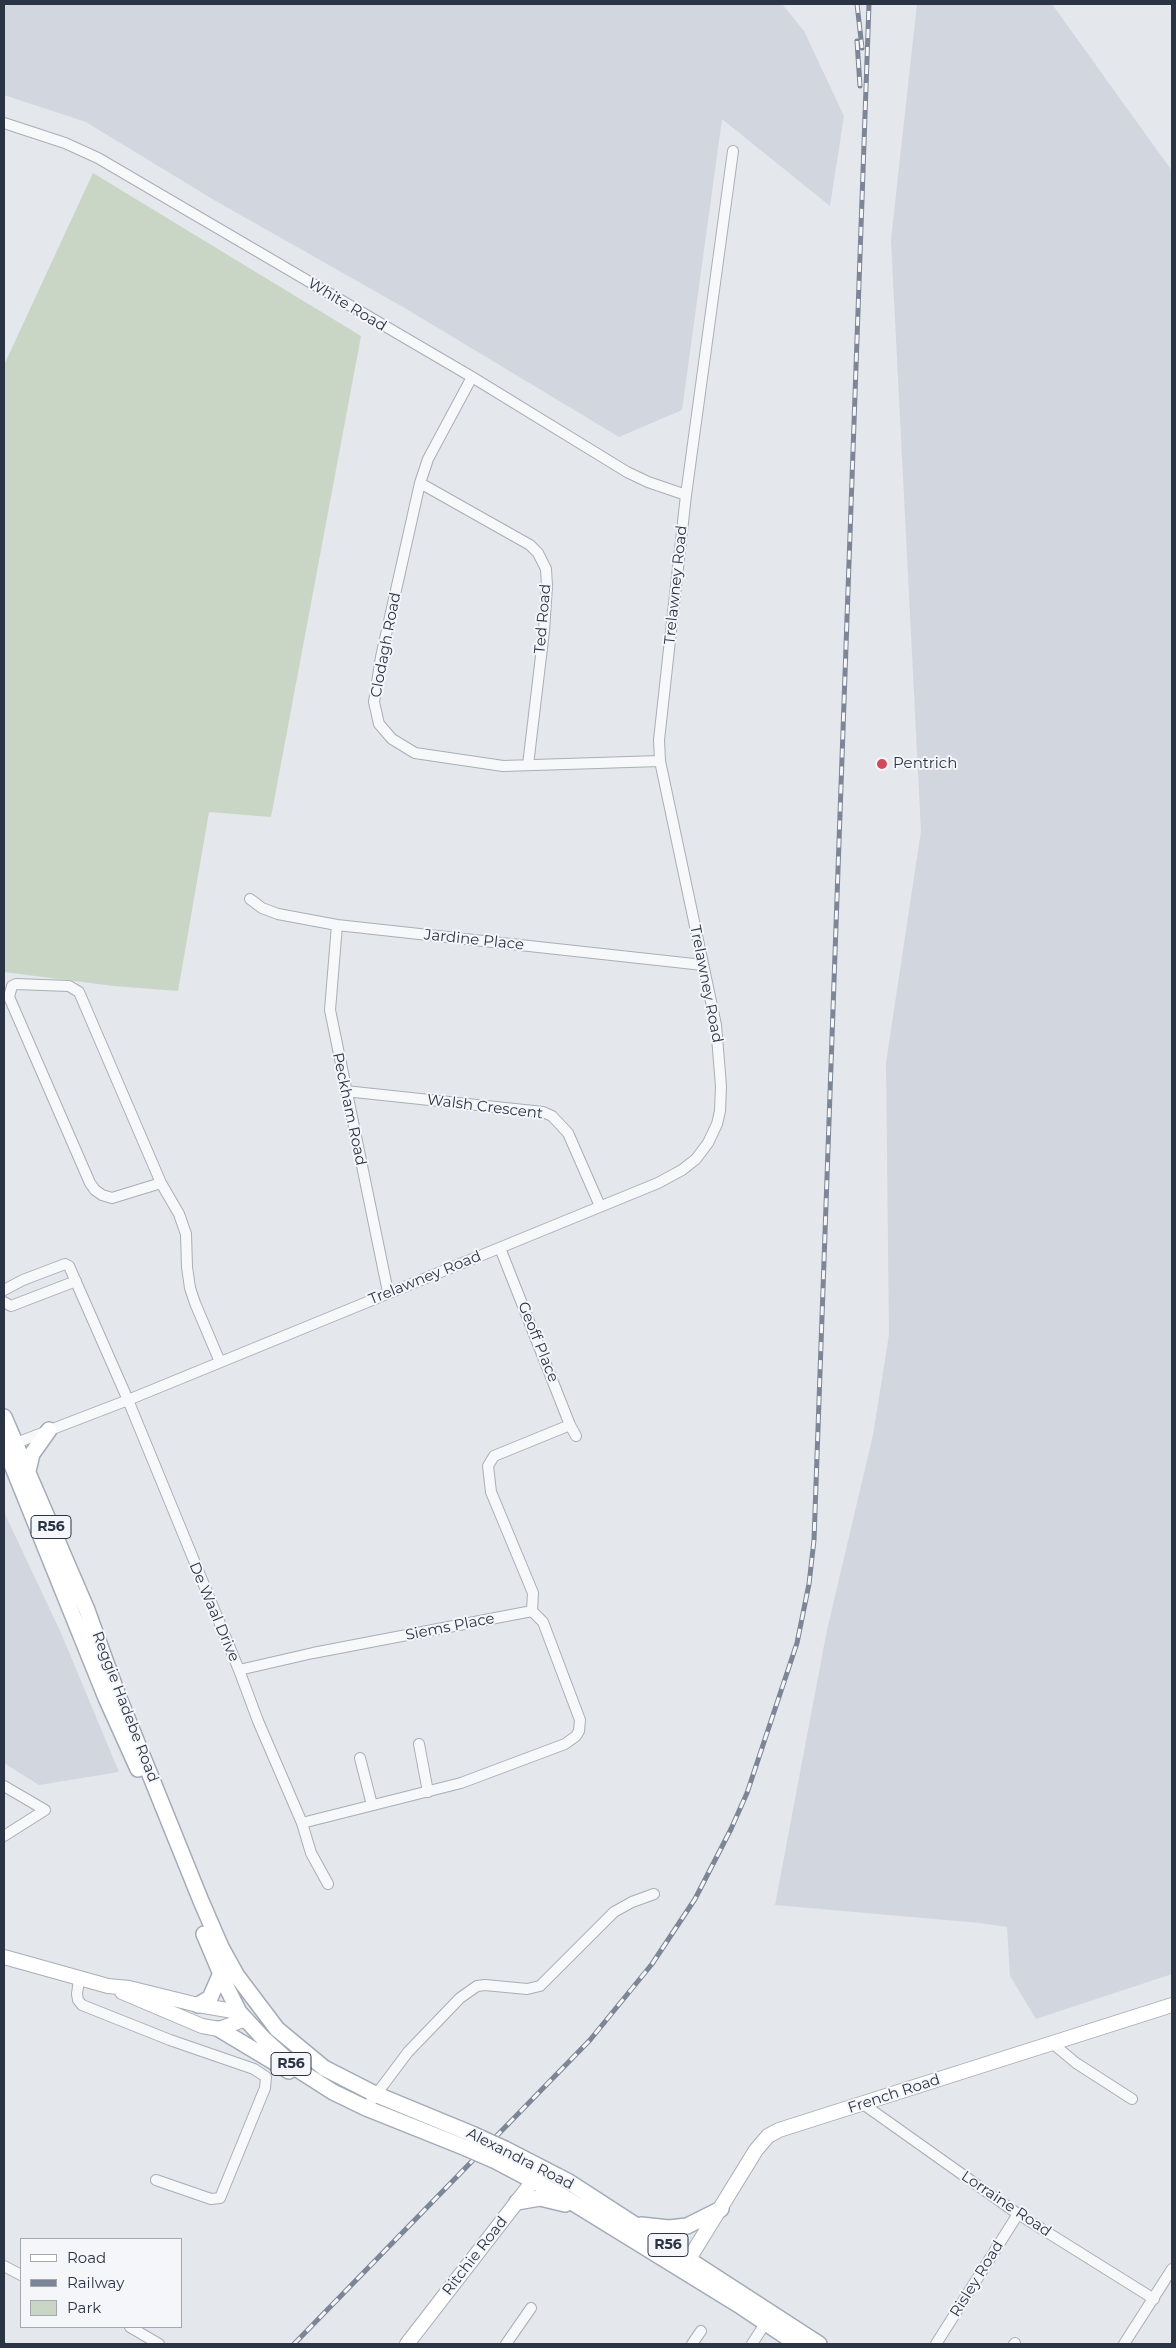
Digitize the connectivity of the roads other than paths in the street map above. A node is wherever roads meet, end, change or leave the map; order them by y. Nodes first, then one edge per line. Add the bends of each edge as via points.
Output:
1 (4, 123) edge
2 (733, 151) dead end
3 (472, 377) junction
4 (420, 483) junction
5 (686, 495) junction
6 (660, 762) junction
7 (528, 765) junction
8 (250, 899) dead end
9 (336, 925) junction
10 (703, 965) junction
11 (345, 1090) junction
12 (161, 1183) junction
13 (600, 1206) junction
14 (500, 1248) junction
15 (76, 1281) junction
16 (4, 1290) edge
17 (388, 1292) junction
18 (4, 1302) edge
19 (220, 1362) junction
20 (128, 1400) junction
21 (4, 1417) edge
22 (570, 1425) junction
23 (49, 1430) junction
24 (576, 1436) dead end
25 (7, 1446) edge
26 (28, 1471) junction
27 (532, 1611) junction
28 (239, 1670) junction
29 (419, 1744) dead end
30 (360, 1758) dead end
31 (4, 1786) edge
32 (428, 1792) junction
33 (372, 1805) junction
34 (302, 1823) junction
35 (4, 1836) edge
36 (328, 1884) dead end
37 (654, 1894) dead end
38 (4, 1957) edge
39 (219, 1959) junction
40 (237, 1976) junction
41 (79, 1980) junction
42 (108, 1986) junction
43 (250, 1994) joint
44 (198, 2005) junction
45 (1172, 2005) edge
46 (245, 2015) junction
47 (268, 2017) junction
48 (219, 2029) junction
49 (1052, 2042) junction
50 (307, 2077) junction
51 (375, 2094) junction
52 (1132, 2099) dead end
53 (863, 2104) junction
54 (366, 2108) junction
55 (500, 2155) junction
56 (543, 2167) junction
57 (156, 2180) dead end
58 (534, 2180) junction
59 (517, 2202) junction
60 (577, 2205) junction
61 (721, 2209) junction
62 (1018, 2214) junction
63 (637, 2225) junction
64 (685, 2264) junction
65 (4, 2266) edge
66 (1172, 2269) edge
67 (20, 2274) edge
68 (1154, 2299) junction
69 (531, 2308) dead end
70 (768, 2318) junction
71 (132, 2328) edge
72 (701, 2330) dead end
73 (159, 2344) edge
74 (407, 2344) edge
75 (506, 2344) edge
76 (692, 2344) edge
77 (752, 2344) edge
78 (797, 2344) edge
79 (819, 2344) edge
80 (936, 2344) edge
81 (1124, 2344) edge

1 - 3 street, White Road via 98,158
2 - 5 street, Trelawney Road
3 - 4 street, Clodagh Road via 428,459
3 - 5 street, White Road via 627,472
4 - 7 street, Ted Road via 530,545 546,570 544,631
4 - 7 street, Clodagh Road via 381,658 374,702 379,724 392,739 415,753 503,766
5 - 6 street, Trelawney Road via 661,717
6 - 7 street, Clodagh Road
6 - 10 street, Trelawney Road
8 - 9 street, Jardine Place via 278,914
9 - 10 street, Jardine Place
9 - 11 street, Peckham Road via 330,1010
10 - 13 street, Trelawney Road via 711,996 719,1057 721,1094 717,1124 696,1159 682,1170
11 - 13 street, Walsh Crescent via 543,1112 552,1116 568,1133
11 - 17 street, Peckham Road
12 - 12 street via 79,992 69,986 12,986 9,997 95,1190 112,1198
12 - 19 street via 186,1234 190,1288
13 - 14 street, Trelawney Road
14 - 17 street, Trelawney Road
14 - 22 street, Geoff Place
15 - 16 street, De Waal Drive via 65,1264
15 - 18 street via 11,1306
15 - 20 street, De Waal Drive
17 - 19 street, Trelawney Road
19 - 20 street, Trelawney Road
20 - 23 street, Trelawney Road
20 - 28 street, De Waal Drive
21 - 25 main road, Reggie Hadebe Road / R56
22 - 24 street, Geoff Place
22 - 27 street via 494,1456 488,1466 491,1492 533,1593
23 - 25 street, Trelawney Road
23 - 26 main road via 32,1454
25 - 26 main road, Reggie Hadebe Road / R56
25 - 39 main road, Reggie Hadebe Road / R56
26 - 39 main road, Reggie Hadebe Road / R56 via 87,1610
27 - 28 street, Siems Place
27 - 32 street via 543,1622 580,1720 579,1731 565,1744 462,1783
28 - 34 street, De Waal Drive
29 - 32 street
30 - 33 street
31 - 35 street via 45,1810
32 - 33 street
33 - 34 street
34 - 36 street, De Waal Drive via 310,1853
37 - 51 street via 614,1912 540,1986 527,1989 477,1986 460,1998 408,2052
38 - 41 street
39 - 40 main road, Reggie Hadebe Road / R56
39 - 44 main road via 210,1998
39 - 46 main road, Reggie Hadebe Road / R56
40 - 43 main road, Reggie Hadebe Road / R56
40 - 46 main road via 248,2005
41 - 42 street
41 - 57 street via 77,1994 82,2005 254,2069 266,2077 265,2088 220,2198 211,2199
42 - 44 street
42 - 48 street via 195,2024
43 - 47 main road, Alexandra Road / R56
44 - 46 street
45 - 49 street, French Road
46 - 47 main road
46 - 48 street
46 - 50 main road, Alexandra Road / R56 via 263,2038
47 - 51 main road, Alexandra Road / R56 via 286,2038 324,2068
48 - 50 main road via 279,2066
49 - 52 street via 1076,2063
49 - 53 street, French Road
50 - 54 main road, Alexandra Road / R56
51 - 54 street
51 - 55 main road, Alexandra Road / R56, bridge via 472,2134
53 - 61 street, French Road via 768,2136 756,2150
53 - 62 street, Lorraine Road
54 - 55 main road, Alexandra Road / R56, bridge via 466,2148
55 - 56 main road, Alexandra Road / R56
55 - 58 main road, Alexandra Road / R56
56 - 58 street, Ritchie Road
56 - 63 main road, Alexandra Road / R56
58 - 59 street, Ritchie Road
58 - 60 main road, Alexandra Road / R56
59 - 60 main road via 540,2198
59 - 74 street, Ritchie Road
60 - 64 main road, Alexandra Road / R56
61 - 63 main road via 687,2226
61 - 64 street, French Road
62 - 68 street, Lorraine Road
62 - 80 street, Risley Road
63 - 64 main road, Alexandra Road / R56
64 - 70 main road, Alexandra Road / R56
65 - 67 street
66 - 68 street
68 - 81 street
69 - 75 street
70 - 77 street
70 - 78 main road, Alexandra Road / R56
70 - 79 main road, Alexandra Road / R56
71 - 73 street
72 - 76 street

